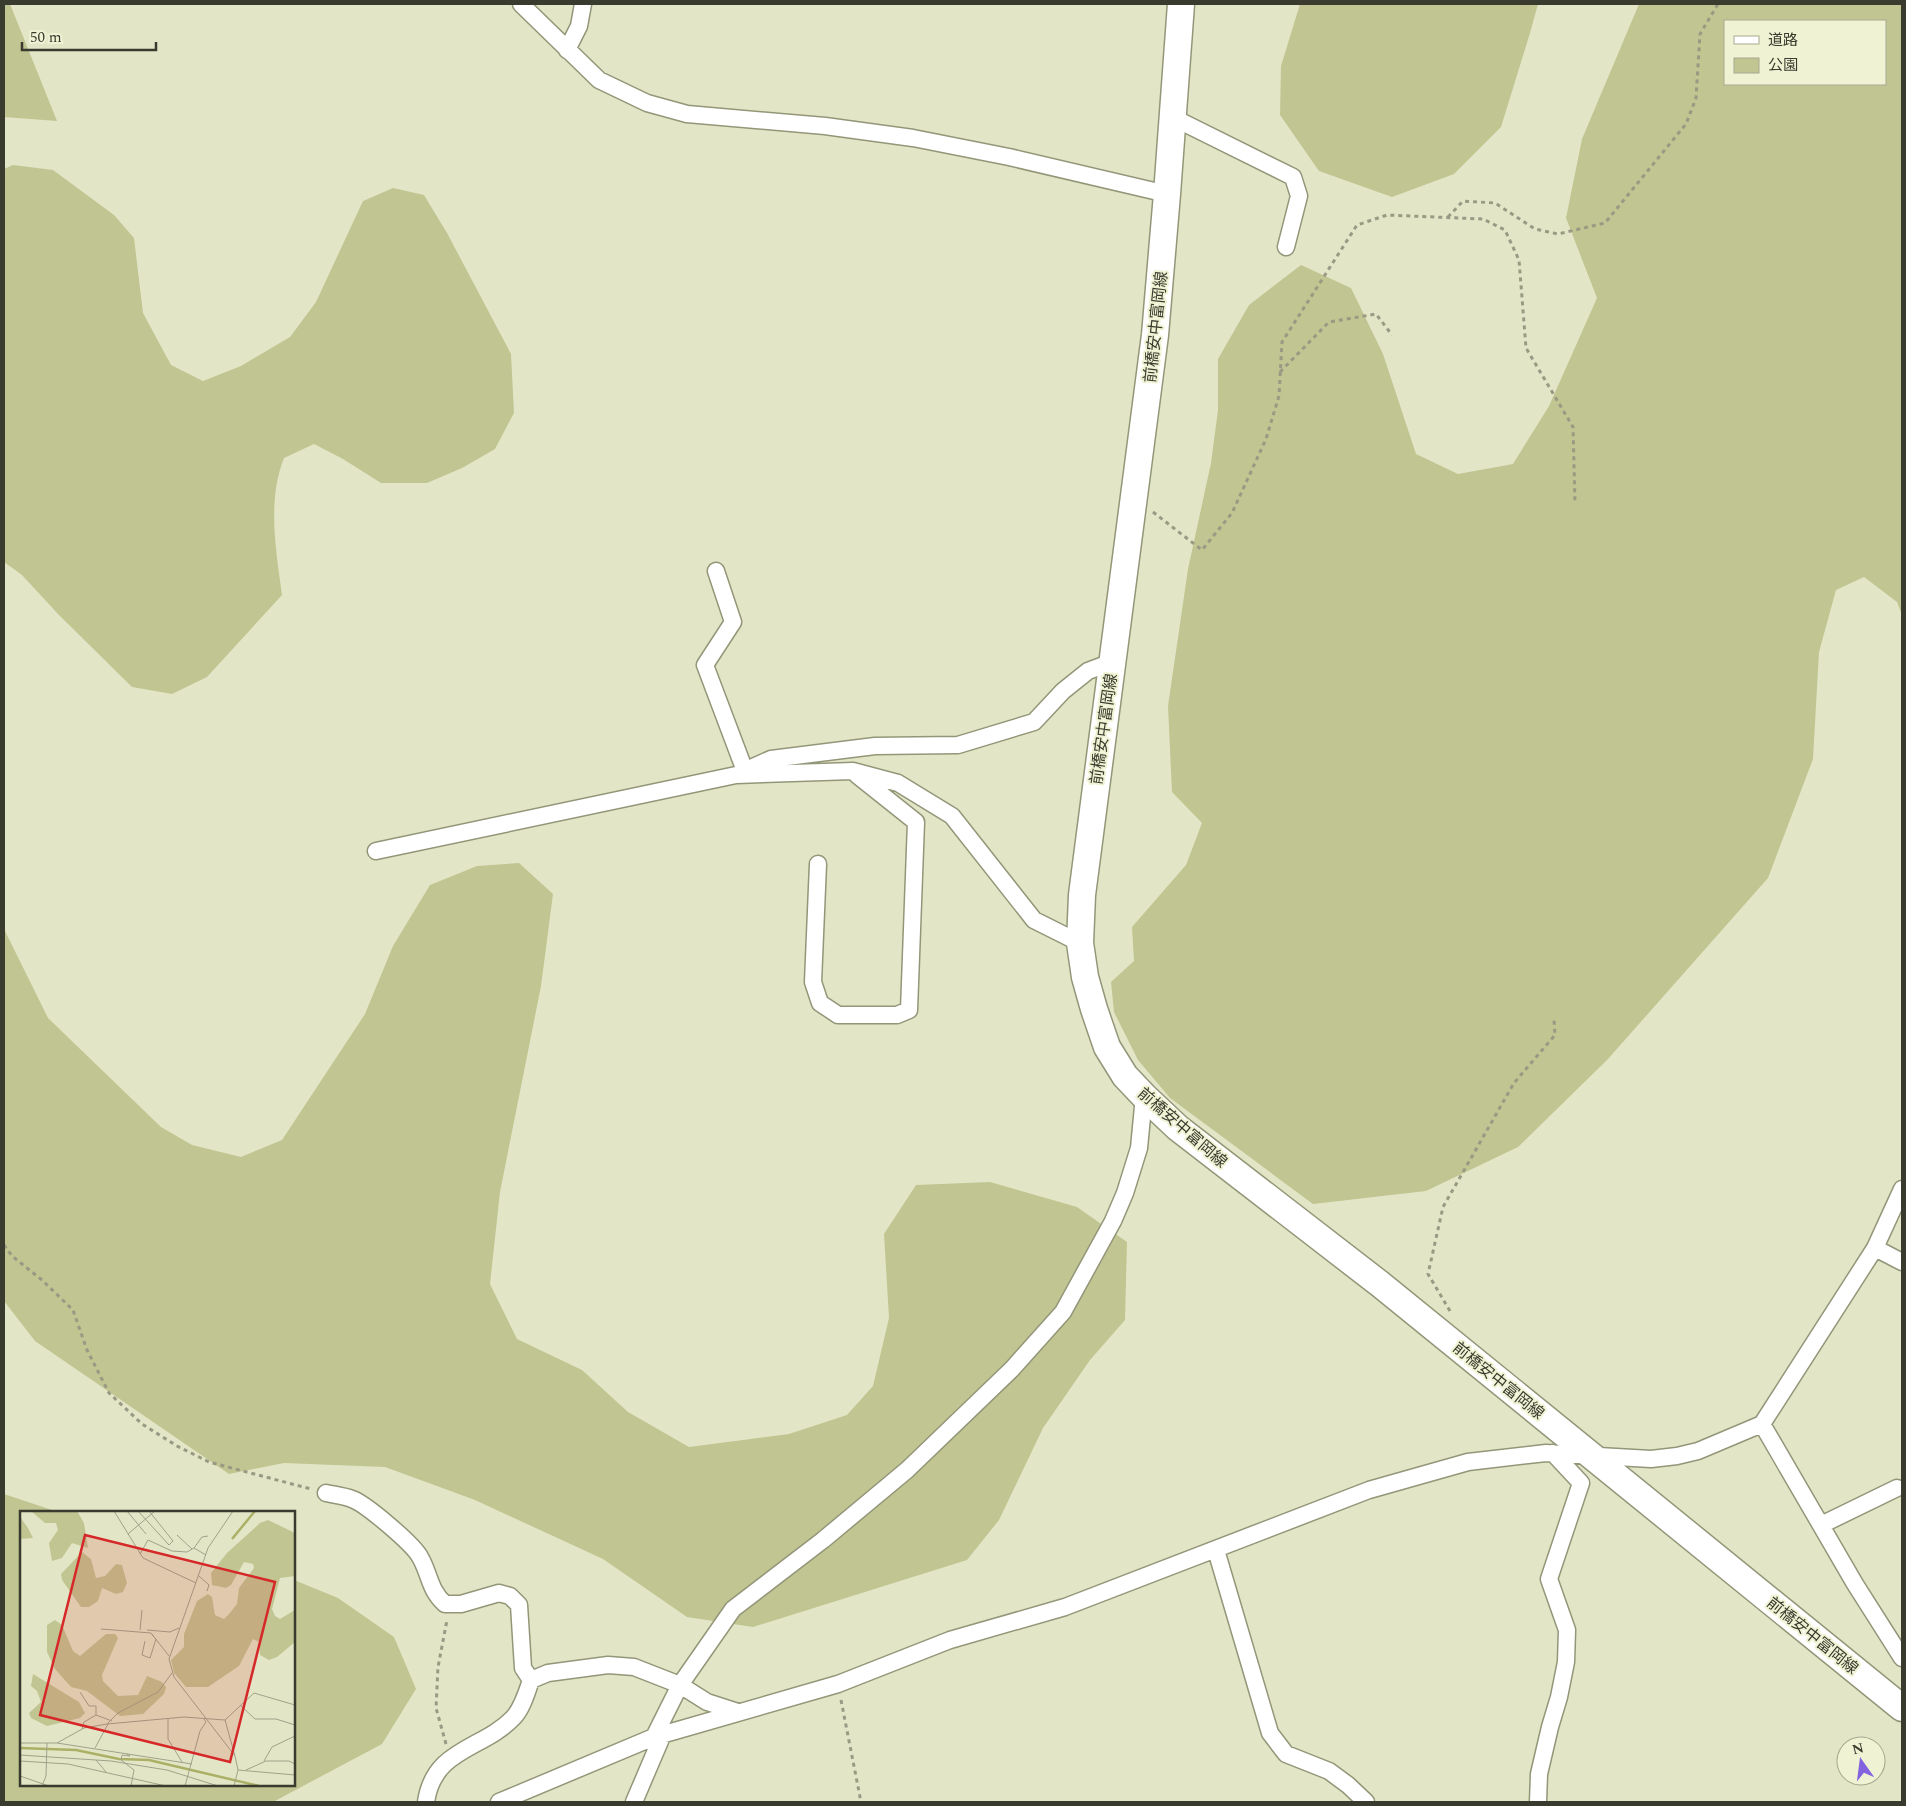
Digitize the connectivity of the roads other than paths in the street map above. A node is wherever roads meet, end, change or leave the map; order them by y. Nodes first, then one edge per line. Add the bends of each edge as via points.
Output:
1 (521, 4) edge
2 (583, 4) edge
3 (1180, 4) edge
4 (567, 50) junction
5 (1172, 117) junction
6 (1167, 194) junction
7 (1286, 247) dead end
8 (716, 571) dead end
9 (1112, 662) junction
10 (853, 772) junction
11 (740, 773) junction
12 (376, 851) dead end
13 (818, 864) dead end
14 (1080, 943) junction
15 (1144, 1096) junction
16 (1902, 1189) edge
17 (1875, 1248) junction
18 (1902, 1262) edge
19 (1762, 1424) junction
20 (1553, 1453) junction
21 (1590, 1454) junction
22 (1897, 1488) dead end
23 (326, 1493) road end
24 (1821, 1525) junction
25 (1216, 1550) junction
26 (1902, 1658) edge
27 (531, 1680) junction
28 (680, 1685) junction
29 (1902, 1708) edge
30 (738, 1712) junction
31 (658, 1736) junction
32 (426, 1802) edge
33 (499, 1802) edge
34 (634, 1802) edge
35 (1366, 1802) edge
36 (1538, 1802) edge

1 - 4 street
2 - 4 street via 578,26
3 - 5 main road, 前橋安中富岡線
4 - 6 street via 599,80 647,103 686,114 825,126 913,138
5 - 6 main road, 前橋安中富岡線
5 - 7 street via 1293,177 1299,196
6 - 9 main road, 前橋安中富岡線 via 1155,335
8 - 11 street via 733,622 705,665
9 - 11 street via 1088,671 1063,691 1034,722 958,744 865,747 771,758
9 - 14 main road, 前橋安中富岡線 via 1082,895
10 - 11 street
10 - 13 street via 916,822 909,1010 897,1016 838,1015 820,1003 813,982
10 - 14 street via 898,783 952,816 1034,920
11 - 12 street
14 - 15 main road, 前橋安中富岡線 via 1087,985 1106,1047 1125,1076
15 - 21 main road, 前橋安中富岡線 via 1178,1128 1380,1284
15 - 28 street via 1139,1148 1125,1193 1063,1312 1012,1369 907,1470 734,1609
16 - 17 street
17 - 18 street
17 - 19 street
19 - 21 street via 1698,1451 1677,1456 1651,1459
19 - 24 street
20 - 21 street
20 - 25 street via 1468,1462 1369,1490
20 - 36 street via 1581,1483 1549,1579 1567,1630 1566,1662 1539,1774
21 - 29 main road, 前橋安中富岡線
22 - 24 street
23 - 27 street via 354,1500 401,1537 420,1556 436,1596 445,1604 461,1604 499,1593 510,1596 519,1605 523,1668
24 - 26 street
25 - 30 street via 1065,1607 950,1640 838,1684
25 - 35 street via 1270,1733 1286,1754 1328,1771
27 - 28 street via 548,1673 608,1665 634,1667
27 - 32 street via 514,1717 444,1762 427,1792
28 - 30 street via 707,1702
28 - 31 street
30 - 31 street
31 - 33 street
31 - 34 street

